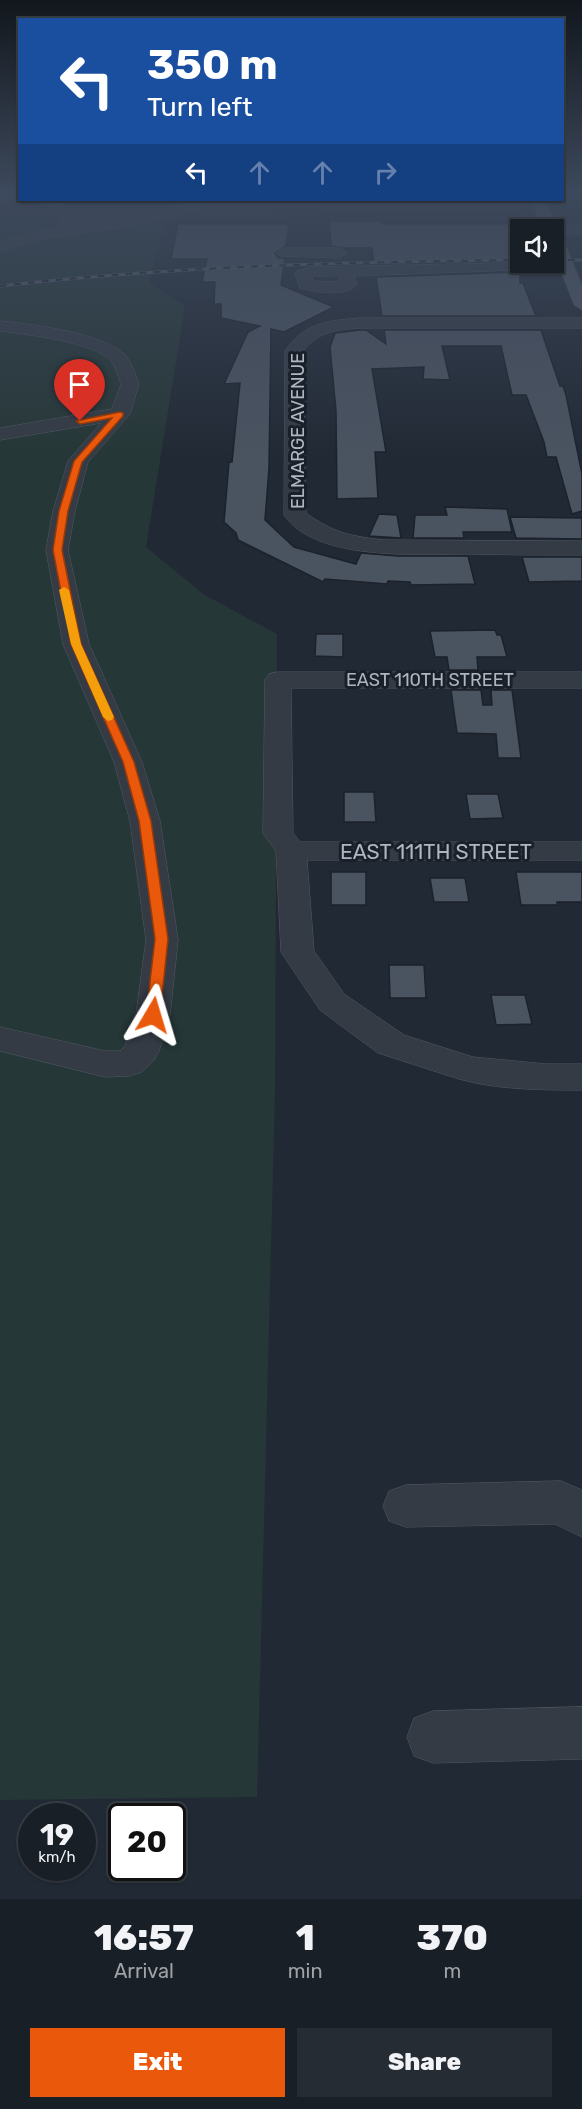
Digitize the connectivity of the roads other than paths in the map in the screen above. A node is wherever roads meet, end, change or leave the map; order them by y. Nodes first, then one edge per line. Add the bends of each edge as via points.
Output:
1 (571, 281) edge
2 (582, 305) edge
3 (582, 323) edge
4 (0, 326) edge
5 (120, 414) junction
6 (0, 435) edge
7 (64, 452) junction
8 (582, 548) edge
9 (582, 680) edge
10 (291, 851) junction
11 (582, 851) edge
12 (0, 1039) edge
13 (582, 1077) edge
14 (406, 1506) dead end
15 (582, 1515) edge
16 (582, 1732) edge
17 (433, 1737) dead end

1 - 2 main road
3 - 8 street, ELMARGE AVENUE via 360,323 325,327 303,336 294,351 295,515 318,532 383,548
4 - 5 street via 91,344 117,357 130,384
5 - 6 street
5 - 7 street
6 - 7 street via 29,438
7 - 12 street via 63,511 57,550 76,644 128,762 145,821 162,939 153,1015 141,1051 129,1063 105,1064
9 - 10 street, EAST 110TH STREET via 278,680 278,833
10 - 11 street, EAST 111TH STREET
10 - 13 street via 297,952 332,1002 391,1044 472,1070
14 - 15 street via 561,1502
16 - 17 street

